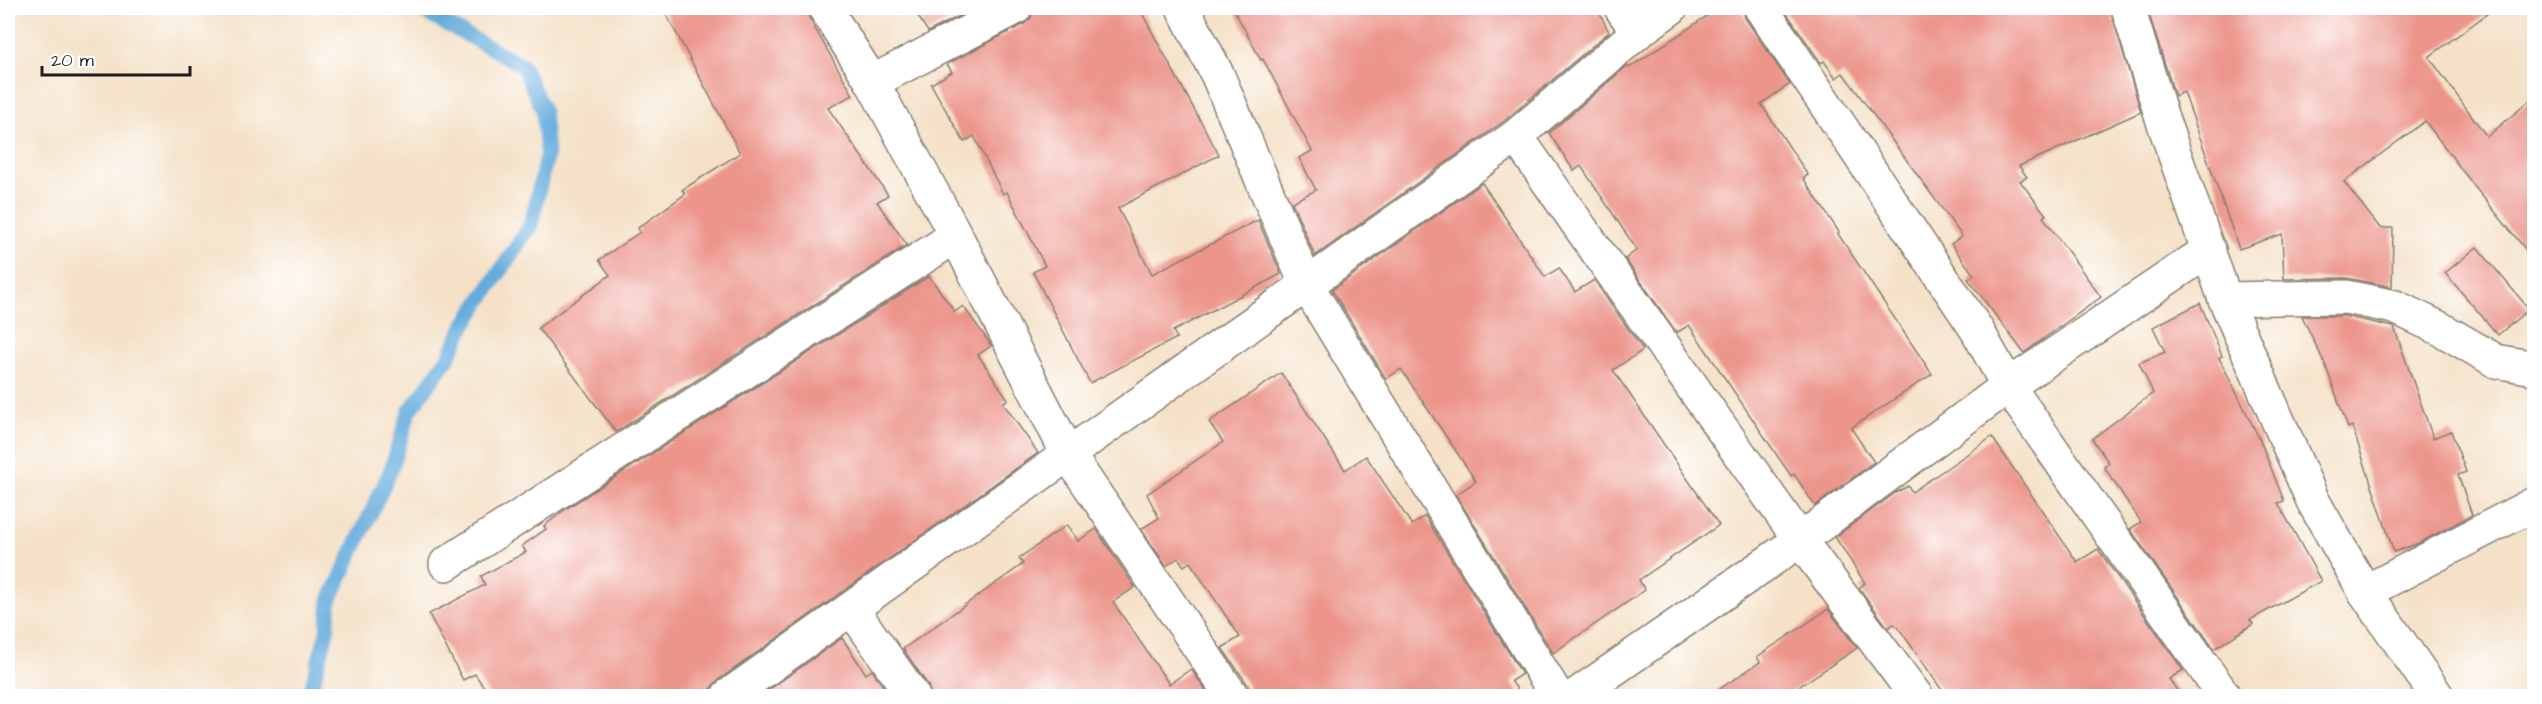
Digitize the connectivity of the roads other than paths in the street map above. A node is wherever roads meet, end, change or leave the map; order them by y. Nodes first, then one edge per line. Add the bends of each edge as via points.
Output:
1 (825, 8) edge
2 (1015, 8) edge
3 (1183, 8) edge
4 (1671, 8) edge
5 (1761, 8) edge
6 (2128, 8) edge
7 (1630, 20) edge
8 (872, 82) junction
9 (1516, 136) junction
10 (956, 236) junction
11 (2209, 250) junction
12 (1306, 284) junction
13 (2225, 299) junction
14 (2535, 368) edge
15 (2008, 386) junction
16 (1068, 454) junction
17 (2535, 504) edge
18 (1800, 540) junction
19 (446, 564) dead end
20 (2365, 592) junction
21 (852, 609) junction
22 (728, 696) edge
23 (913, 696) edge
24 (1232, 696) edge
25 (1557, 696) edge
26 (1575, 696) edge
27 (1916, 696) edge
28 (2224, 696) edge
29 (2437, 696) edge

1 - 8 street
2 - 8 street
3 - 12 street via 1218,76
4 - 7 street
5 - 15 street via 1977,330
6 - 11 street
7 - 9 street
8 - 10 street
9 - 12 street
9 - 18 street
10 - 16 street
10 - 19 street
11 - 13 street
11 - 15 street
12 - 16 street
12 - 25 street
13 - 14 street via 2346,297 2395,307 2496,361
13 - 20 street via 2313,501
15 - 18 street
15 - 28 street
16 - 21 street
16 - 24 street
17 - 20 street
18 - 26 street
18 - 27 street
20 - 29 street
21 - 22 street
21 - 23 street

